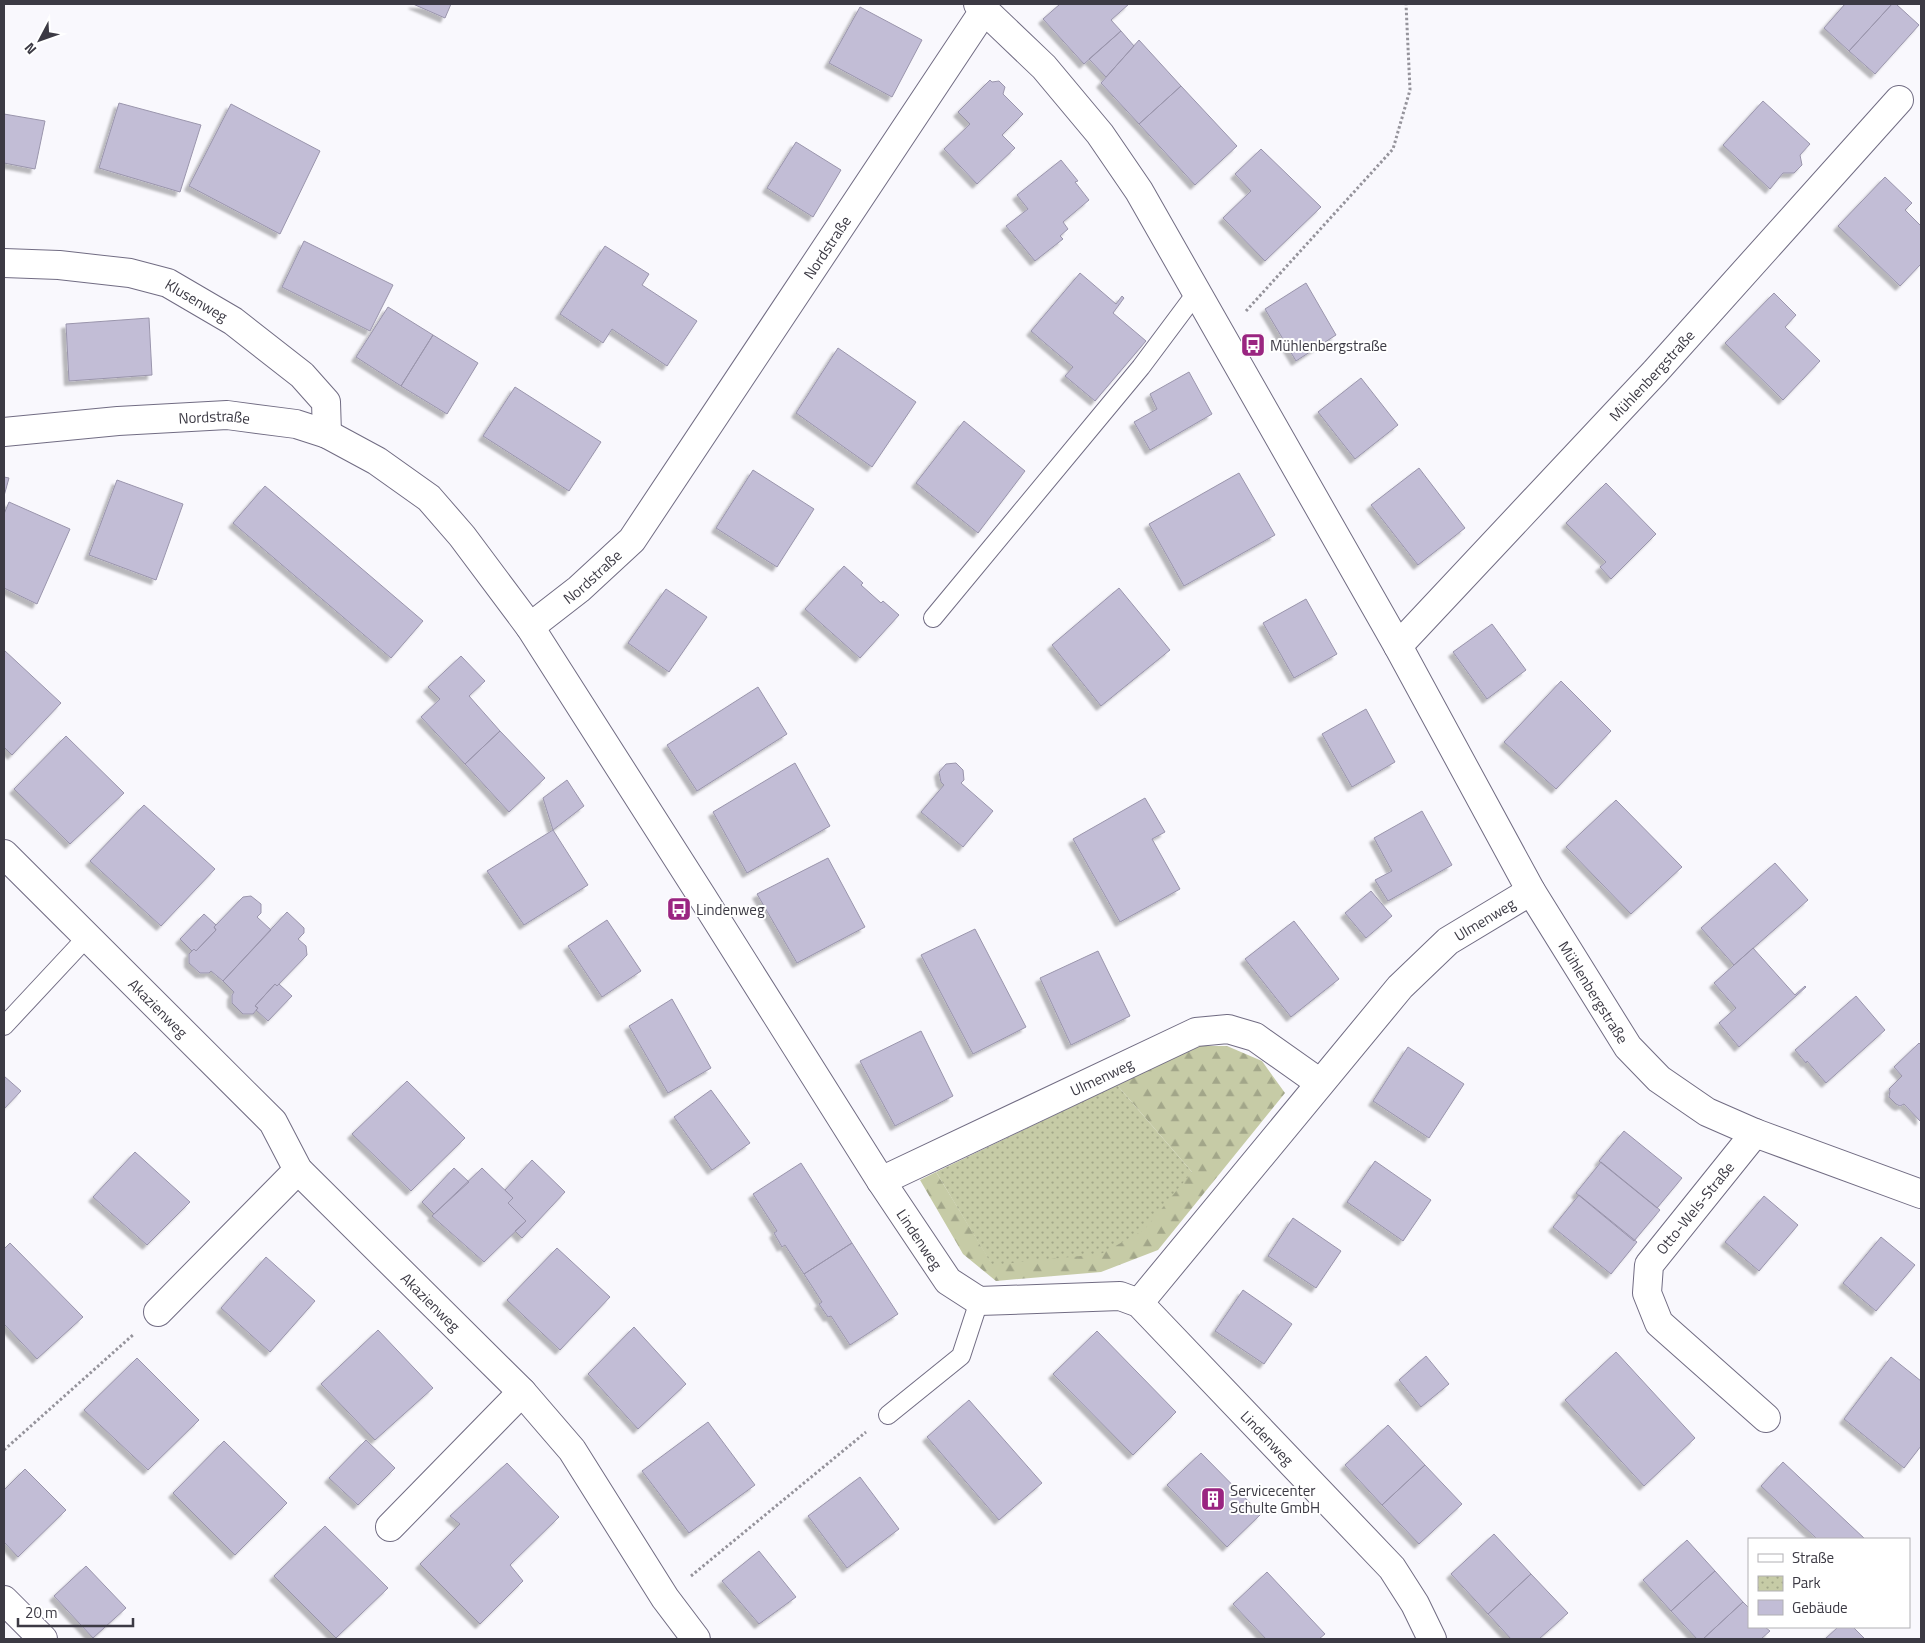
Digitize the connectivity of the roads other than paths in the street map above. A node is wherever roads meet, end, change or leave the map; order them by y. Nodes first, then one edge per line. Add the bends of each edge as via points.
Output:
1 (982, 6) edge
2 (1900, 100) dead end
3 (4, 263) edge
4 (1197, 292) junction
5 (4, 432) edge
6 (327, 434) junction
7 (933, 618) dead end
8 (530, 627) junction
9 (1398, 646) junction
10 (4, 854) edge
11 (1531, 891) junction
12 (87, 937) junction
13 (4, 1026) edge
14 (1320, 1082) junction
15 (1755, 1133) junction
16 (298, 1170) junction
17 (881, 1181) junction
18 (1921, 1194) edge
19 (979, 1301) junction
20 (1139, 1303) junction
21 (158, 1312) road end
22 (522, 1392) junction
23 (888, 1415) road end
24 (1766, 1418) dead end
25 (390, 1527) dead end
26 (4, 1600) edge
27 (43, 1639) edge
28 (696, 1639) edge
29 (1432, 1639) edge

1 - 4 street, Mühlenbergstraße via 1044,67 1100,134 1139,191
1 - 8 street, Nordstraße via 632,540
2 - 9 street, Mühlenbergstraße via 1655,372
3 - 6 street, Klusenweg via 130,273 168,284 233,321 302,375 326,402
4 - 7 lane via 1141,367
4 - 9 street, Mühlenbergstraße
5 - 6 street, Nordstraße via 227,415 296,424
6 - 8 street, Nordstraße via 378,461 429,498 462,536
8 - 17 street, Lindenweg
9 - 11 street, Mühlenbergstraße
10 - 12 street, Akazienweg
11 - 14 street, Ulmenweg via 1448,941 1400,987
11 - 15 street, Mühlenbergstraße via 1628,1047 1659,1079 1707,1112
12 - 13 lane
12 - 16 street, Akazienweg via 273,1122
14 - 17 street, Ulmenweg via 1255,1037 1228,1029 1196,1032
14 - 20 street, Ulmenweg
15 - 18 street, Mühlenbergstraße
15 - 24 street, Otto-Wels-Straße via 1649,1265 1647,1293 1659,1323
16 - 21 street
16 - 22 street, Akazienweg
17 - 19 street, Lindenweg via 948,1281
19 - 20 street, Lindenweg via 1120,1296
19 - 23 lane via 961,1356
20 - 29 street, Lindenweg via 1392,1568
22 - 25 street
22 - 28 street, Akazienweg via 572,1450 665,1598
26 - 27 street

